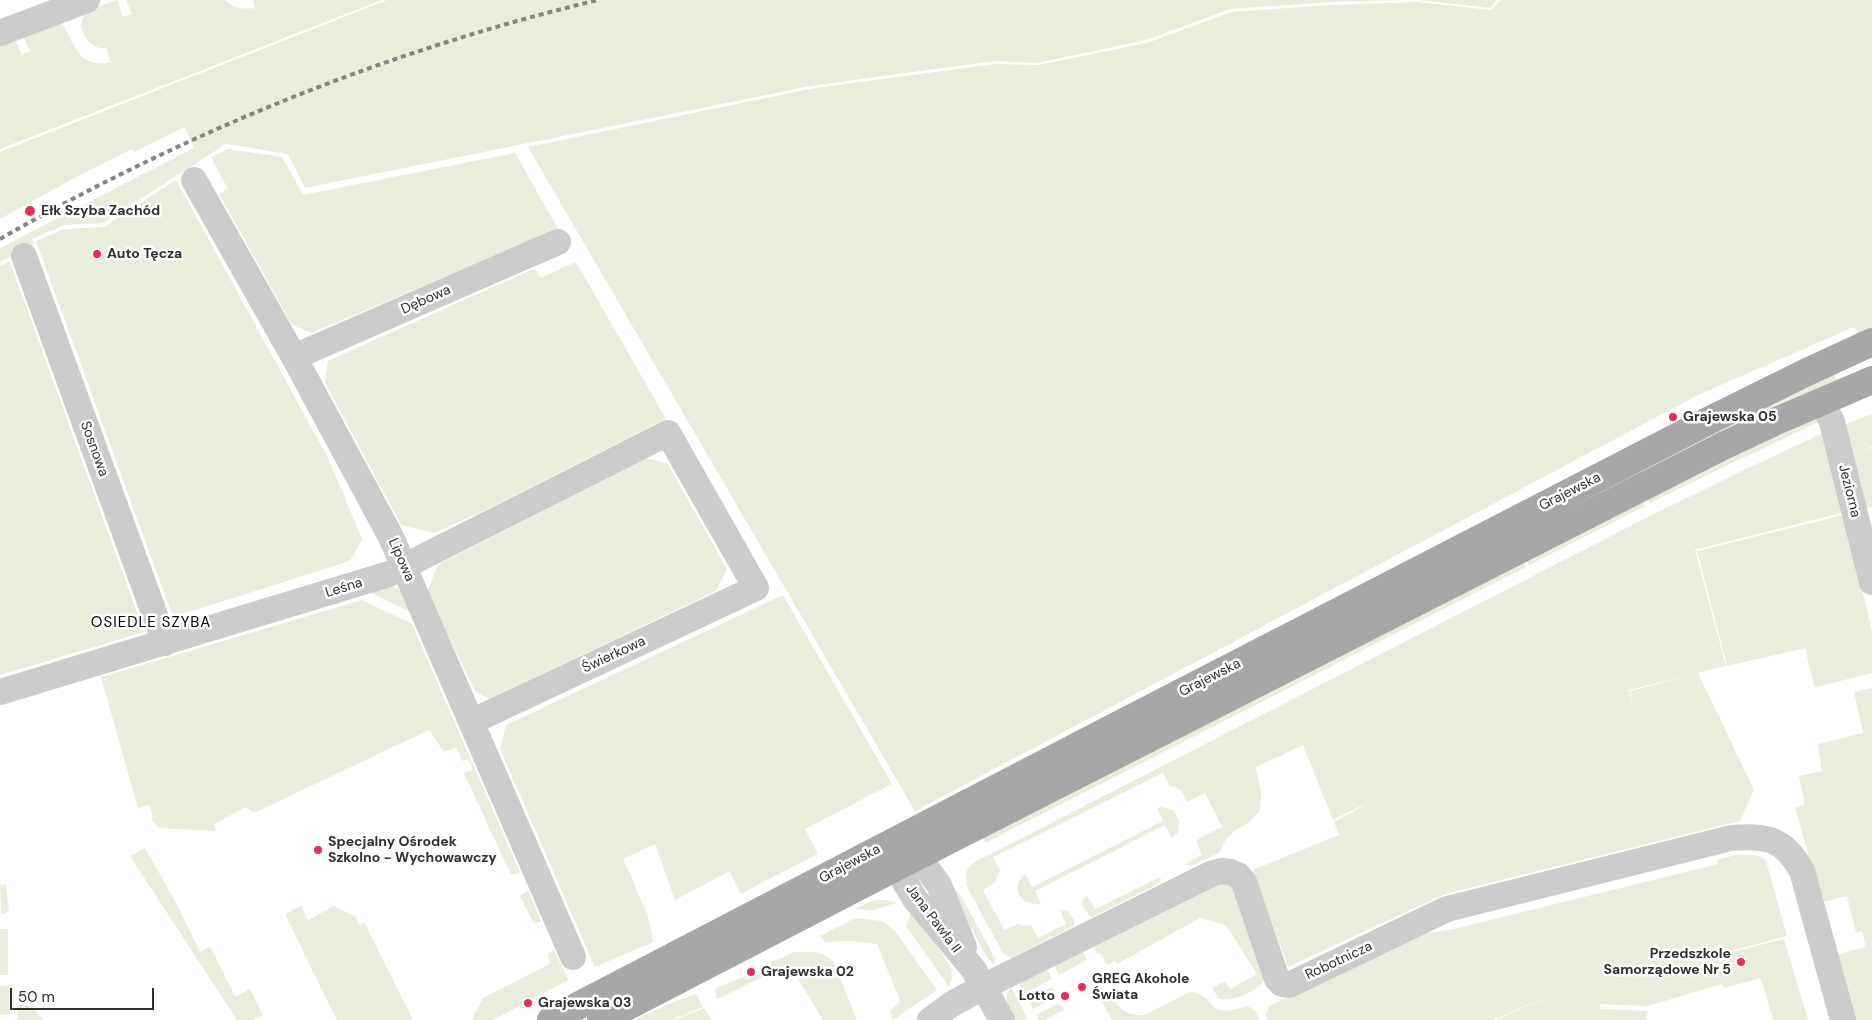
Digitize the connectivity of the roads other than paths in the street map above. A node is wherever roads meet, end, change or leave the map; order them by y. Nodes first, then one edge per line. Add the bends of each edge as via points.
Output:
1 (87, 0) edge
2 (0, 33) edge
3 (194, 180) dead end
4 (558, 242) dead end
5 (24, 256) dead end
6 (1872, 342) edge
7 (294, 358) junction
8 (1872, 380) edge
9 (1822, 401) junction
10 (404, 566) junction
11 (1872, 582) edge
12 (756, 588) joint
13 (165, 642) junction
14 (0, 692) edge
15 (472, 722) junction
16 (896, 840) junction
17 (907, 861) junction
18 (573, 957) dead end
19 (979, 979) junction
20 (551, 1020) edge
21 (601, 1020) edge
22 (930, 1020) edge
23 (1002, 1020) edge
24 (1843, 1020) edge

1 - 2 street
3 - 7 street, Lipowa
4 - 7 street, Dębowa
5 - 13 street, Sosnowa
6 - 16 main road, Grajewska via 1704,424
7 - 10 street, Lipowa
8 - 9 main road, Grajewska
9 - 11 street, Jeziorna via 1832,422
9 - 17 main road, Grajewska via 1723,446
10 - 12 street, Leśna via 668,433
10 - 13 street, Leśna via 389,574
10 - 15 street, Lipowa
12 - 15 street, Świerkowa
13 - 14 street, Leśna
15 - 18 street, Lipowa
16 - 17 street, Jana Pawła II
16 - 20 main road, Grajewska
17 - 19 street, Jana Pawła II via 915,899
17 - 21 main road, Grajewska
19 - 22 street
19 - 23 street, Jana Pawła II
19 - 24 street, Robotnicza via 1221,871 1238,875 1244,882 1277,979 1290,985 1447,909 1731,838 1754,836 1780,844 1794,857 1802,871

